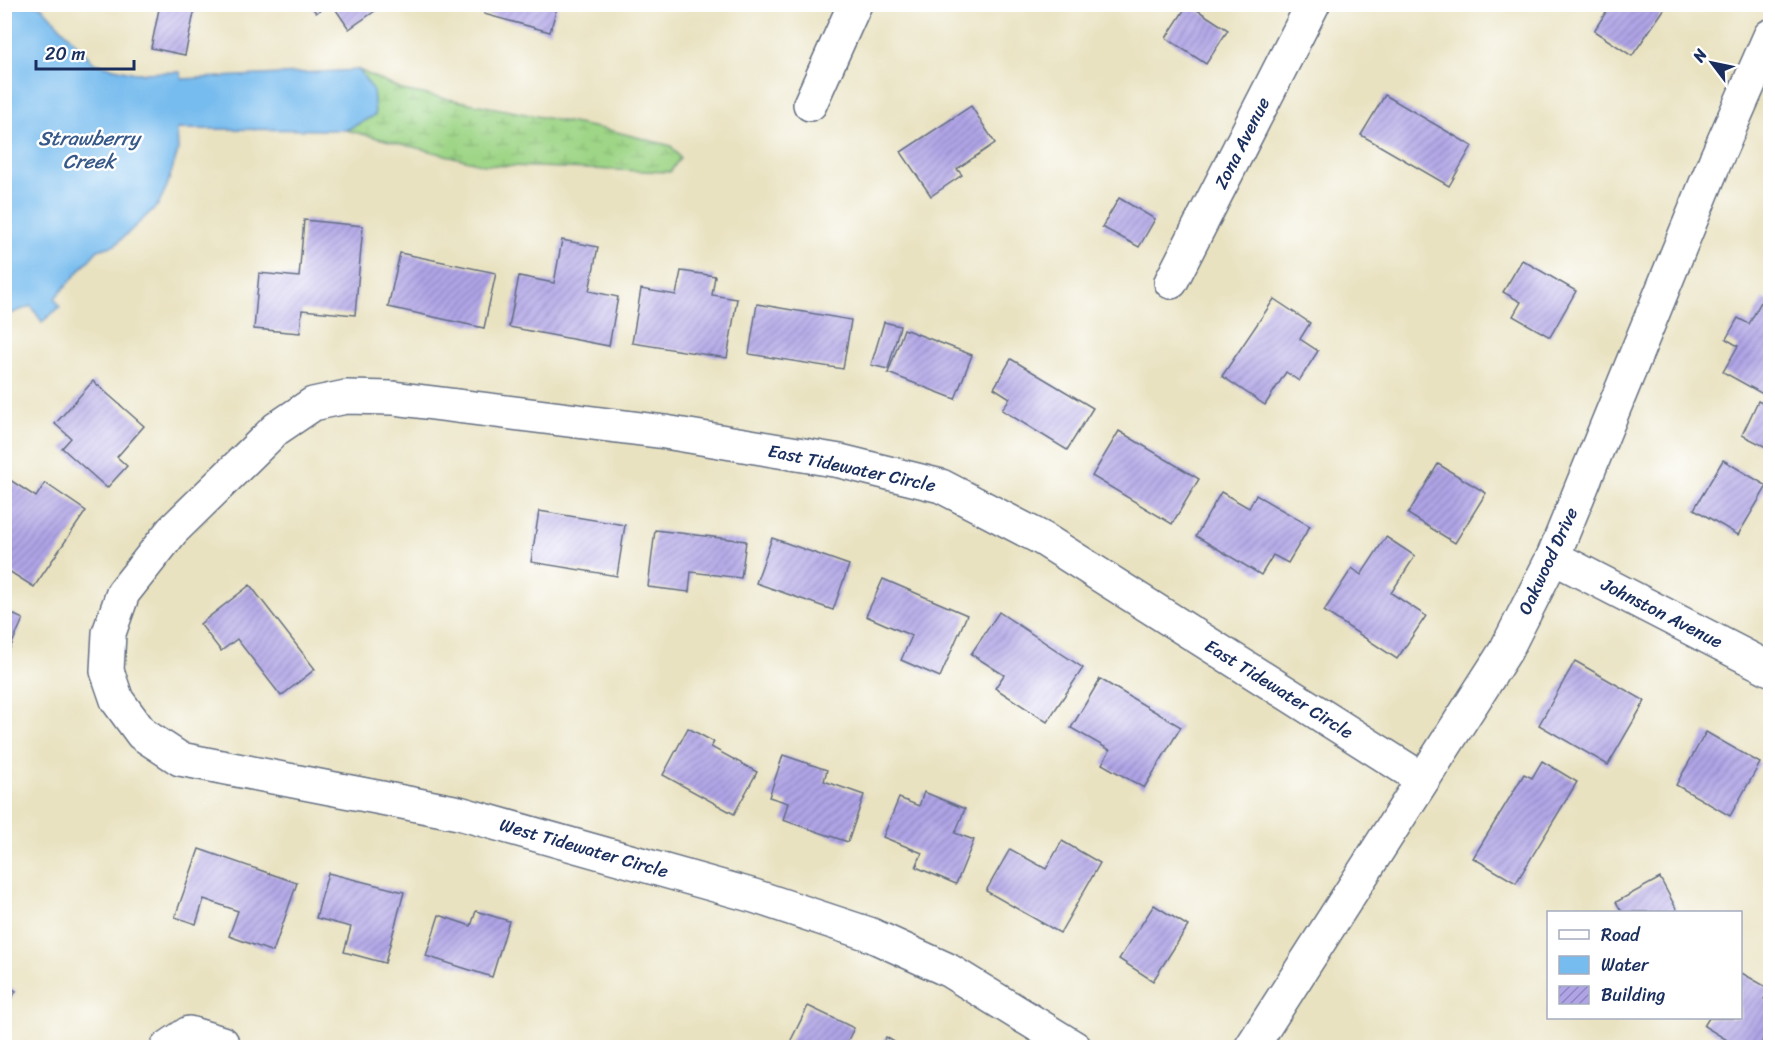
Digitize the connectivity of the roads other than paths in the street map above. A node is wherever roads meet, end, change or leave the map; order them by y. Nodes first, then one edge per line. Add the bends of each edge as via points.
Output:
1 (855, 4) edge
2 (1313, 4) edge
3 (1770, 36) edge
4 (810, 104) dead end
5 (1171, 282) dead end
6 (1553, 557) junction
7 (1770, 669) edge
8 (108, 671) joint
9 (1422, 779) junction
10 (166, 1047) edge
11 (223, 1047) edge
12 (1075, 1047) edge
13 (1251, 1047) edge

1 - 4 street
2 - 5 street, Zona Avenue
3 - 6 street, Oakwood Drive
6 - 7 street, Johnston Avenue
6 - 9 street, Oakwood Drive via 1506,650
8 - 9 street, East Tidewater Circle via 109,633 123,593 172,531 276,429 313,405 346,397 393,398 665,432 840,461 941,486 1043,538
8 - 12 street, West Tidewater Circle via 117,700 142,734 180,759 459,813 754,896 869,934 948,970
9 - 13 street, Oakwood Drive
10 - 11 street via 189,1033 222,1043

